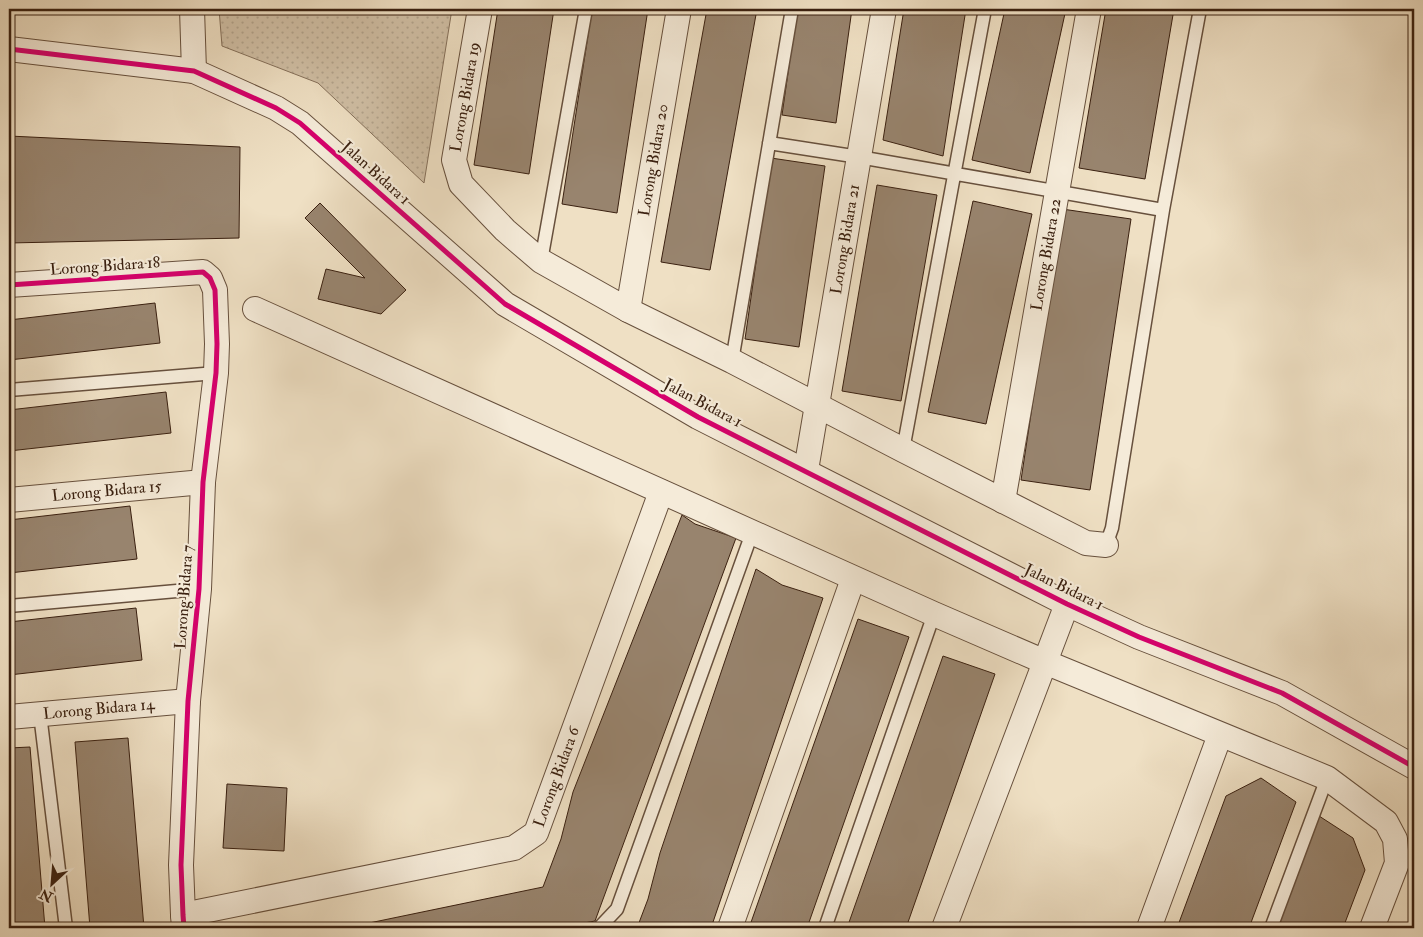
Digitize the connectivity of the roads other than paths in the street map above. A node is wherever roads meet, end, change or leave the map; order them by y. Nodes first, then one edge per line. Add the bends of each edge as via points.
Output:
1 (192, 9) edge
2 (480, 9) edge
3 (586, 9) edge
4 (679, 9) edge
5 (792, 9) edge
6 (884, 9) edge
7 (985, 9) edge
8 (1089, 9) edge
9 (1200, 9) edge
10 (9, 49) edge
11 (194, 71) junction
12 (769, 143) junction
13 (858, 157) junction
14 (954, 174) junction
15 (1057, 192) junction
16 (1163, 210) junction
17 (541, 261) junction
18 (203, 272) joint
19 (9, 285) edge
20 (255, 309) dead end
21 (628, 310) junction
22 (732, 361) junction
23 (216, 373) junction
24 (9, 390) edge
25 (817, 406) junction
26 (903, 450) junction
27 (806, 470) junction
28 (203, 482) junction
29 (662, 492) junction
30 (9, 500) edge
31 (1003, 501) junction
32 (752, 533) junction
33 (1106, 545) joint
34 (853, 579) junction
35 (199, 589) junction
36 (1068, 604) junction
37 (9, 606) edge
38 (934, 614) junction
39 (1044, 662) junction
40 (188, 701) junction
41 (40, 714) junction
42 (9, 717) edge
43 (1220, 735) junction
44 (1414, 767) edge
45 (1326, 778) junction
46 (184, 922) edge
47 (66, 928) edge
48 (599, 928) edge
49 (730, 928) edge
50 (825, 928) edge
51 (944, 928) edge
52 (1149, 928) edge
53 (1271, 928) edge
54 (1372, 928) edge

1 - 11 street
2 - 17 street, Lorong Bidara 19 via 454,160 461,184 505,230
3 - 17 lane
4 - 21 street, Lorong Bidara 20
5 - 12 lane
6 - 13 street, Lorong Bidara 21
7 - 14 lane
8 - 15 street, Lorong Bidara 22
9 - 16 lane
10 - 11 street, Jalan Bidara 1
11 - 27 street, Jalan Bidara 1 via 276,108 300,123 505,304 698,417
12 - 13 lane
12 - 22 lane
13 - 14 lane
13 - 25 street, Lorong Bidara 21
14 - 15 lane
14 - 26 lane
15 - 16 lane
15 - 31 street, Lorong Bidara 22
16 - 33 lane via 1112,528
17 - 21 street
18 - 19 street, Lorong Bidara 18
18 - 23 street, Lorong Bidara 7 via 215,290
20 - 29 street
21 - 22 street
22 - 25 street
23 - 24 lane
23 - 28 street, Lorong Bidara 7
25 - 26 street
25 - 27 street, Lorong Bidara 21
26 - 31 street
27 - 36 street, Jalan Bidara 1
28 - 30 street, Lorong Bidara 15
28 - 35 street, Lorong Bidara 7
29 - 32 street
29 - 46 street, Lorong Bidara 6 via 536,833 514,848
31 - 33 street via 1086,543
32 - 34 street
32 - 48 lane via 616,909
34 - 38 street
34 - 49 street
35 - 37 lane
35 - 40 street, Lorong Bidara 7
36 - 39 street
36 - 44 street, Jalan Bidara 1 via 1139,637 1282,693
38 - 39 street
38 - 50 lane
39 - 43 street
39 - 51 street
40 - 41 street, Lorong Bidara 14
40 - 46 street, Lorong Bidara 7 via 181,864
41 - 42 street, Lorong Bidara 14
41 - 47 lane
43 - 45 street
43 - 52 street
45 - 53 lane
45 - 54 street via 1386,822 1395,839 1397,864

